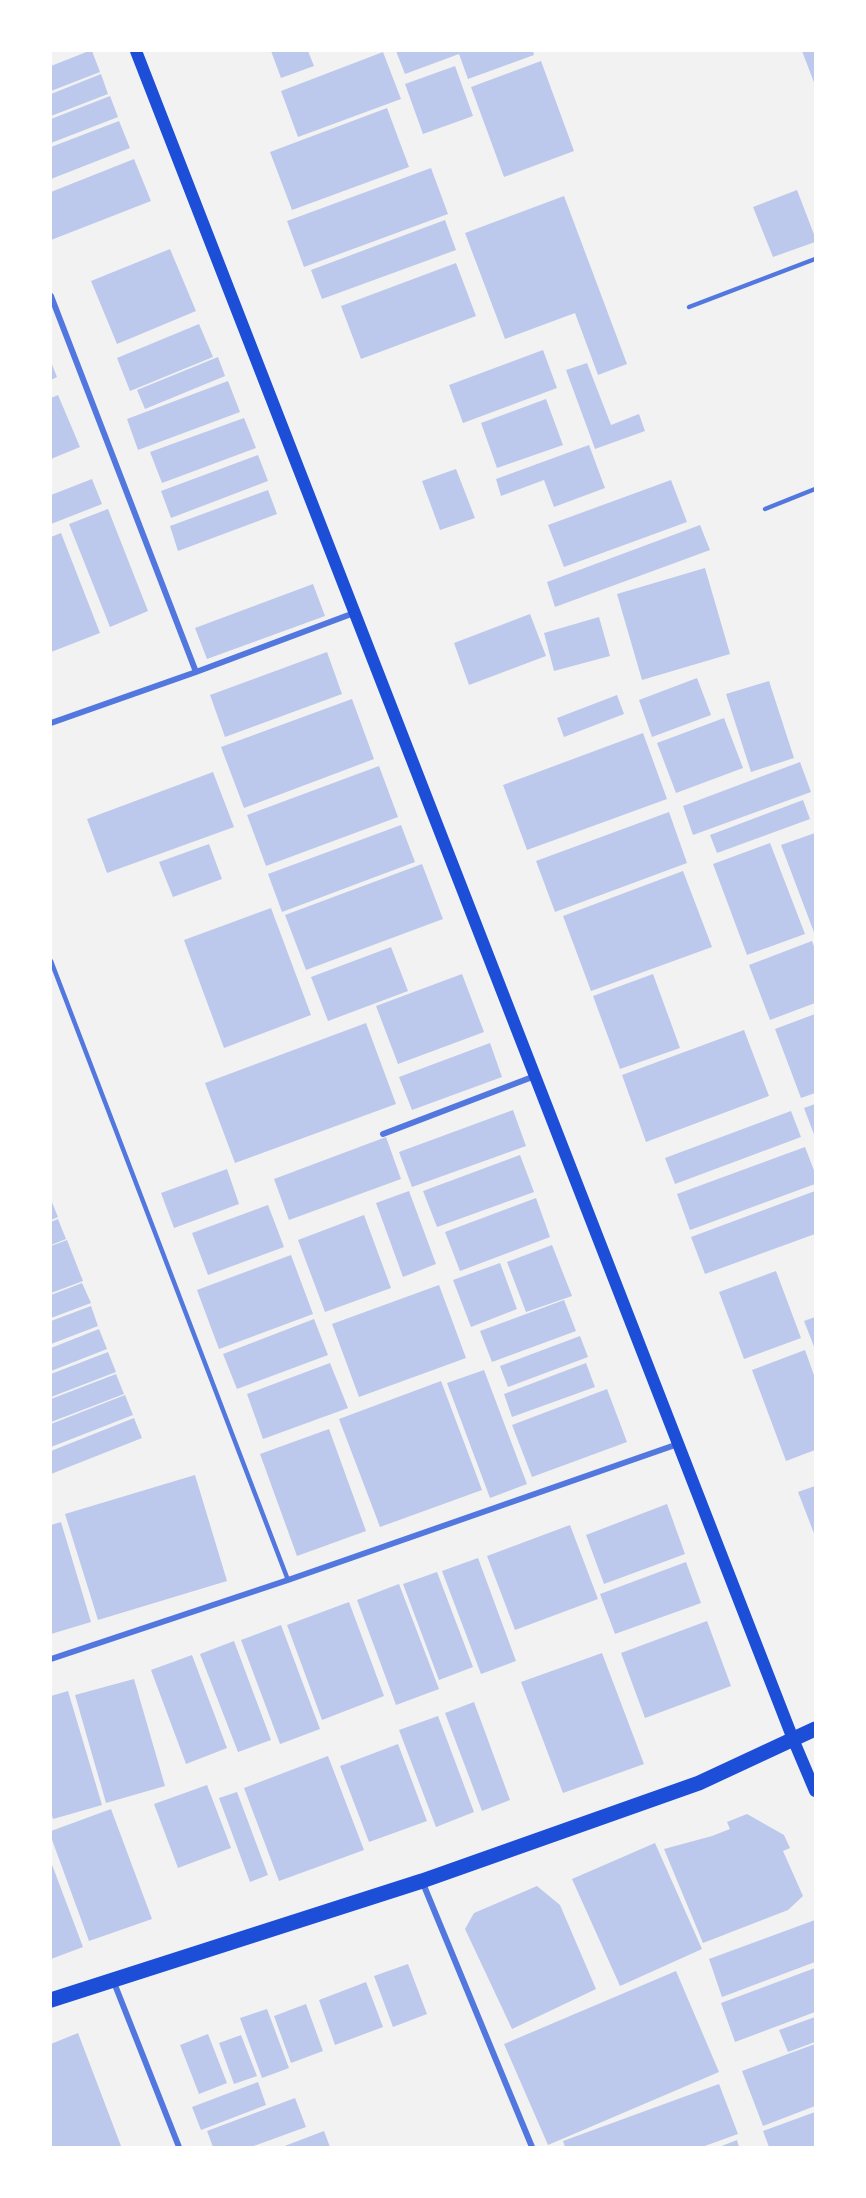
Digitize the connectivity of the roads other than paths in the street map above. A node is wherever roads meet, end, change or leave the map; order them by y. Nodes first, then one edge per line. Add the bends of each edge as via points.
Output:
1 (136, 51) edge
2 (815, 259) edge
3 (51, 296) edge
4 (688, 306) dead end
5 (815, 489) edge
6 (765, 509) dead end
7 (355, 613) junction
8 (196, 672) junction
9 (51, 723) edge
10 (51, 961) edge
11 (535, 1076) junction
12 (383, 1134) dead end
13 (678, 1444) junction
14 (288, 1580) junction
15 (51, 1659) edge
16 (815, 1729) edge
17 (793, 1739) junction
18 (815, 1791) edge
19 (422, 1881) junction
20 (112, 1979) junction
21 (51, 2000) edge
22 (179, 2147) edge
23 (532, 2147) edge

1 - 7 main road
2 - 4 lane
3 - 8 street
5 - 6 lane
7 - 8 street
7 - 11 main road
8 - 9 street
10 - 14 lane
11 - 12 street
11 - 13 main road
13 - 14 street
13 - 17 main road
14 - 15 street
16 - 17 main road
17 - 18 main road
17 - 19 main road via 699,1783
19 - 20 main road
19 - 23 street
20 - 21 main road
20 - 22 street

